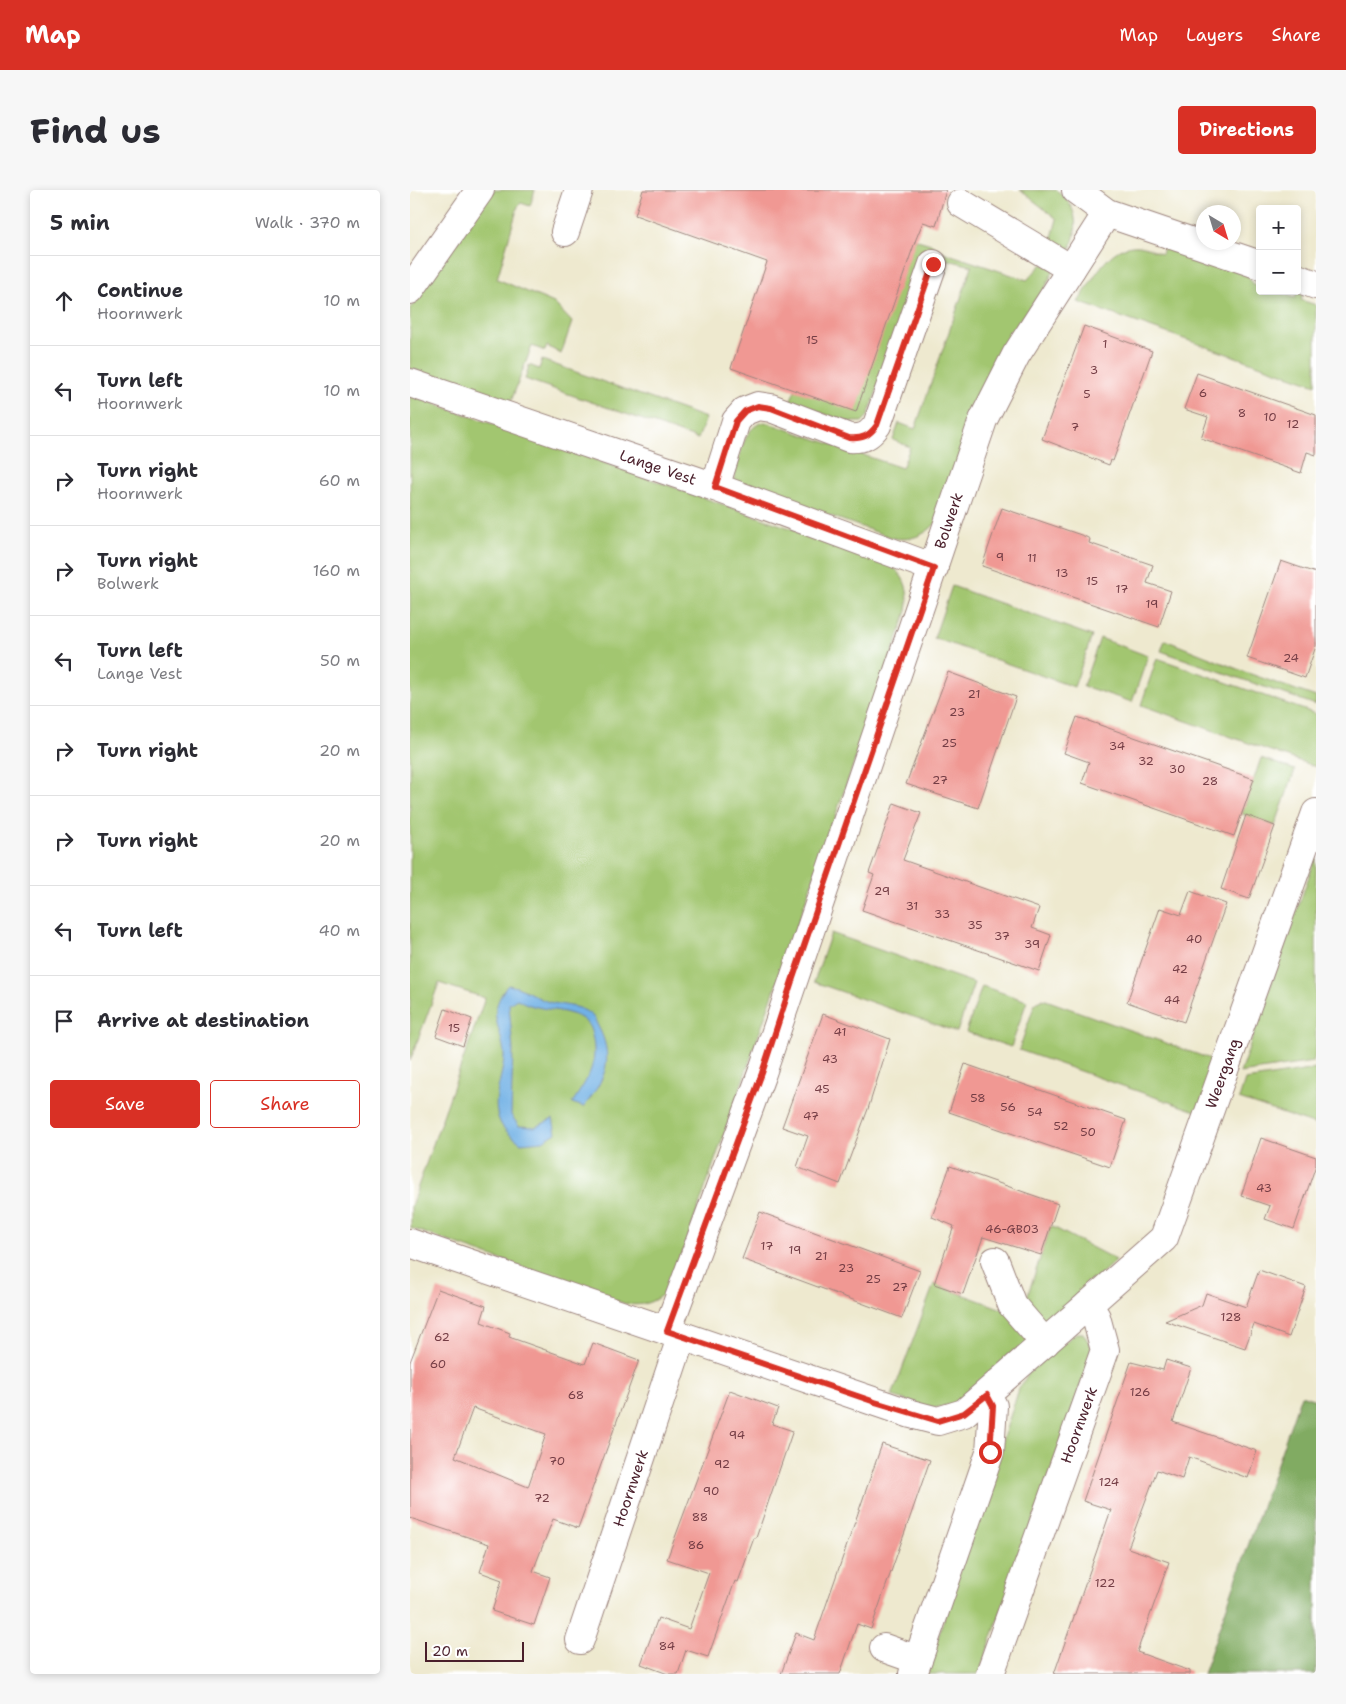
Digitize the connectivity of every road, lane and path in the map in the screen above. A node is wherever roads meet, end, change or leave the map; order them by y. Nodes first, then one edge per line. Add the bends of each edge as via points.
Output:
1 (480, 190) edge
2 (579, 190) edge
3 (1076, 190) edge
4 (961, 203) dead end
5 (1107, 213) junction
6 (565, 232) dead end
7 (933, 264) dead end
8 (1256, 264) edge
9 (1071, 269) junction
10 (1301, 279) edge
11 (1316, 284) edge
12 (410, 290) edge
13 (410, 383) edge
14 (715, 487) junction
15 (934, 568) junction
16 (1316, 813) edge
17 (410, 1243) edge
18 (995, 1261) dead end
19 (1088, 1305) junction
20 (674, 1334) junction
21 (1045, 1343) junction
22 (987, 1395) junction
23 (580, 1640) dead end
24 (884, 1648) dead end
25 (915, 1667) edge
26 (990, 1674) edge

1 - 12 street
2 - 6 street
3 - 5 street
4 - 9 street
5 - 8 street
5 - 9 street, Bolwerk
7 - 14 street via 877,425 871,434 862,439 849,438 758,406 745,411 736,421
9 - 15 street, Bolwerk via 1016,355 983,420
10 - 11 street
13 - 14 street, Lange Vest
14 - 15 street, Lange Vest
15 - 20 street, Bolwerk
16 - 19 street, Weergang via 1164,1238
17 - 20 street
18 - 21 street via 1012,1305
19 - 21 street
19 - 26 street, Hoornwerk via 1096,1317 1105,1350
20 - 22 street via 938,1421 964,1413
20 - 23 street, Hoornwerk
21 - 22 street
22 - 25 street via 993,1406 990,1452
24 - 25 street

